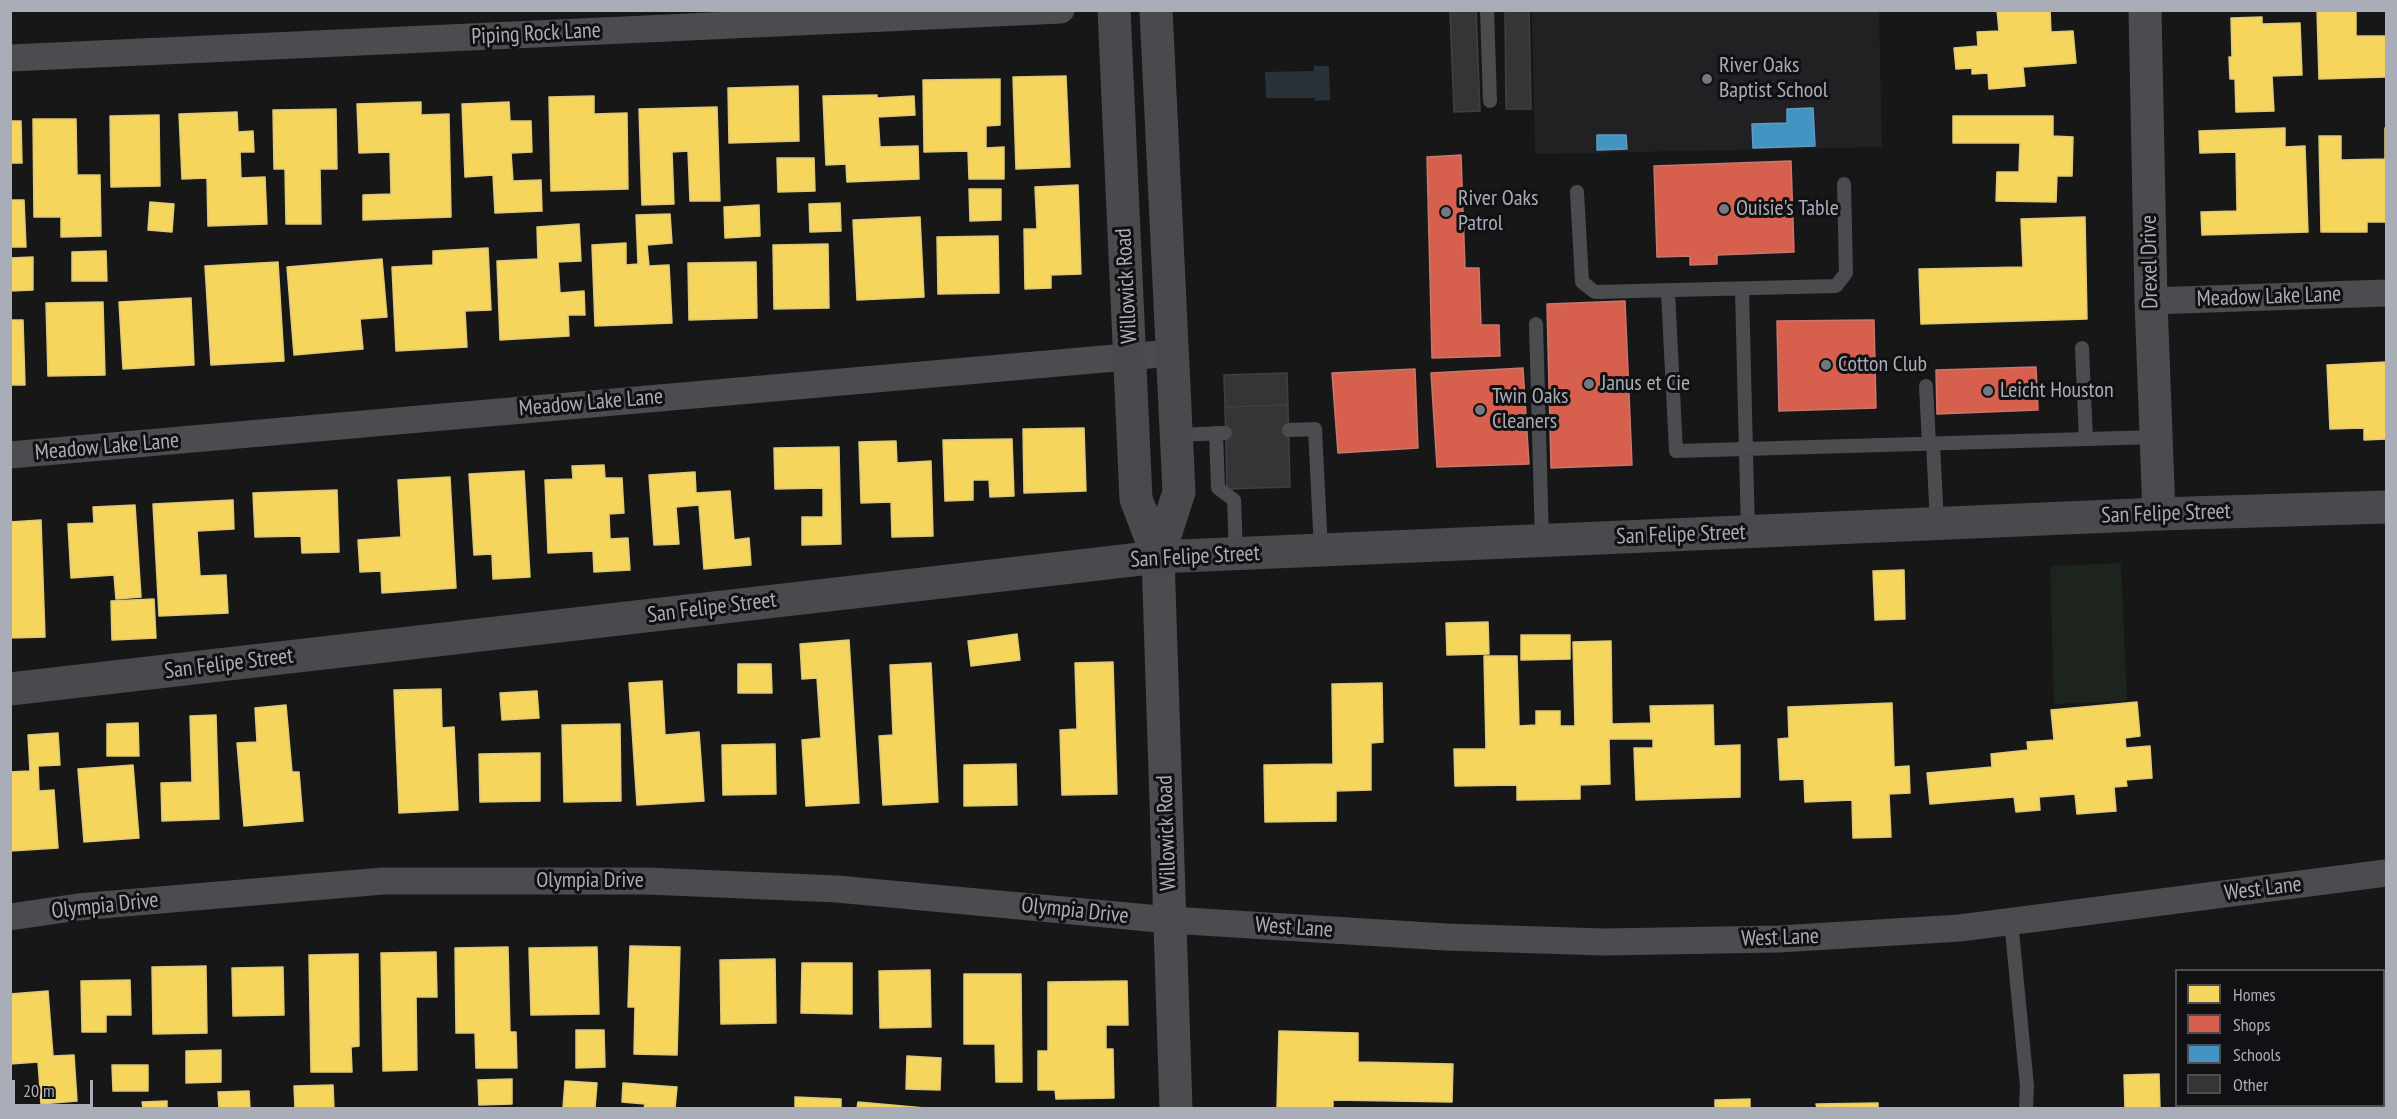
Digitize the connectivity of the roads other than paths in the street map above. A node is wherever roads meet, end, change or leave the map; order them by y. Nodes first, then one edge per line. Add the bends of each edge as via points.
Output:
1 (1061, 10) edge
2 (1113, 10) edge
3 (1156, 10) edge
4 (1487, 10) edge
5 (2145, 10) edge
6 (10, 58) edge
7 (1490, 101) dead end
8 (1844, 184) dead end
9 (1577, 192) dead end
10 (1742, 290) junction
11 (1668, 292) junction
12 (2386, 294) edge
13 (2151, 301) junction
14 (1536, 324) dead end
15 (2082, 348) dead end
16 (1172, 353) junction
17 (1130, 355) junction
18 (1926, 386) dead end
19 (1288, 430) dead end
20 (1176, 435) junction
21 (2156, 436) junction
22 (2086, 439) junction
23 (1931, 443) junction
24 (1745, 449) junction
25 (10, 456) edge
26 (2386, 507) edge
27 (2159, 514) junction
28 (1937, 524) junction
29 (1748, 532) junction
30 (1542, 541) junction
31 (1321, 550) junction
32 (1236, 554) junction
33 (1158, 557) junction
34 (10, 688) edge
35 (2386, 873) edge
36 (10, 917) edge
37 (1170, 920) junction
38 (2011, 921) junction
39 (1176, 1108) edge
40 (2026, 1108) edge

1 - 6 street, Piping Rock Lane
2 - 17 main road, Willowick Road
3 - 16 main road, Willowick Road
4 - 7 lane
5 - 13 street, Drexel Drive
8 - 10 lane via 1846,273 1836,286
9 - 11 lane via 1582,282 1595,292
10 - 11 lane
10 - 24 lane
11 - 24 lane via 1676,451
12 - 13 street, Meadow Lake Lane
13 - 21 street, Drexel Drive
14 - 30 lane
15 - 22 lane
16 - 17 street, Meadow Lake Lane
16 - 20 main road, Willowick Road
17 - 25 street, Meadow Lake Lane
17 - 33 main road, Willowick Road via 1136,499
18 - 23 lane
19 - 31 lane via 1315,429
20 - 32 lane via 1220,433 1218,488 1234,500
20 - 33 main road, Willowick Road via 1179,492
21 - 22 lane
21 - 27 street, Drexel Drive
22 - 23 lane
23 - 24 lane
23 - 28 lane
24 - 29 lane
26 - 27 main road, San Felipe Street
27 - 28 main road, San Felipe Street
28 - 29 main road, San Felipe Street
29 - 30 main road, San Felipe Street
30 - 31 main road, San Felipe Street
31 - 32 main road, San Felipe Street
32 - 33 main road, San Felipe Street
33 - 34 main road, San Felipe Street
33 - 37 street, Willowick Road
35 - 38 street, West Lane
36 - 37 street, Olympia Drive via 78,907 383,880 647,881 837,889
37 - 38 street, West Lane via 1446,937 1604,942 1779,939 1960,928
37 - 39 street, Willowick Road
38 - 40 lane

